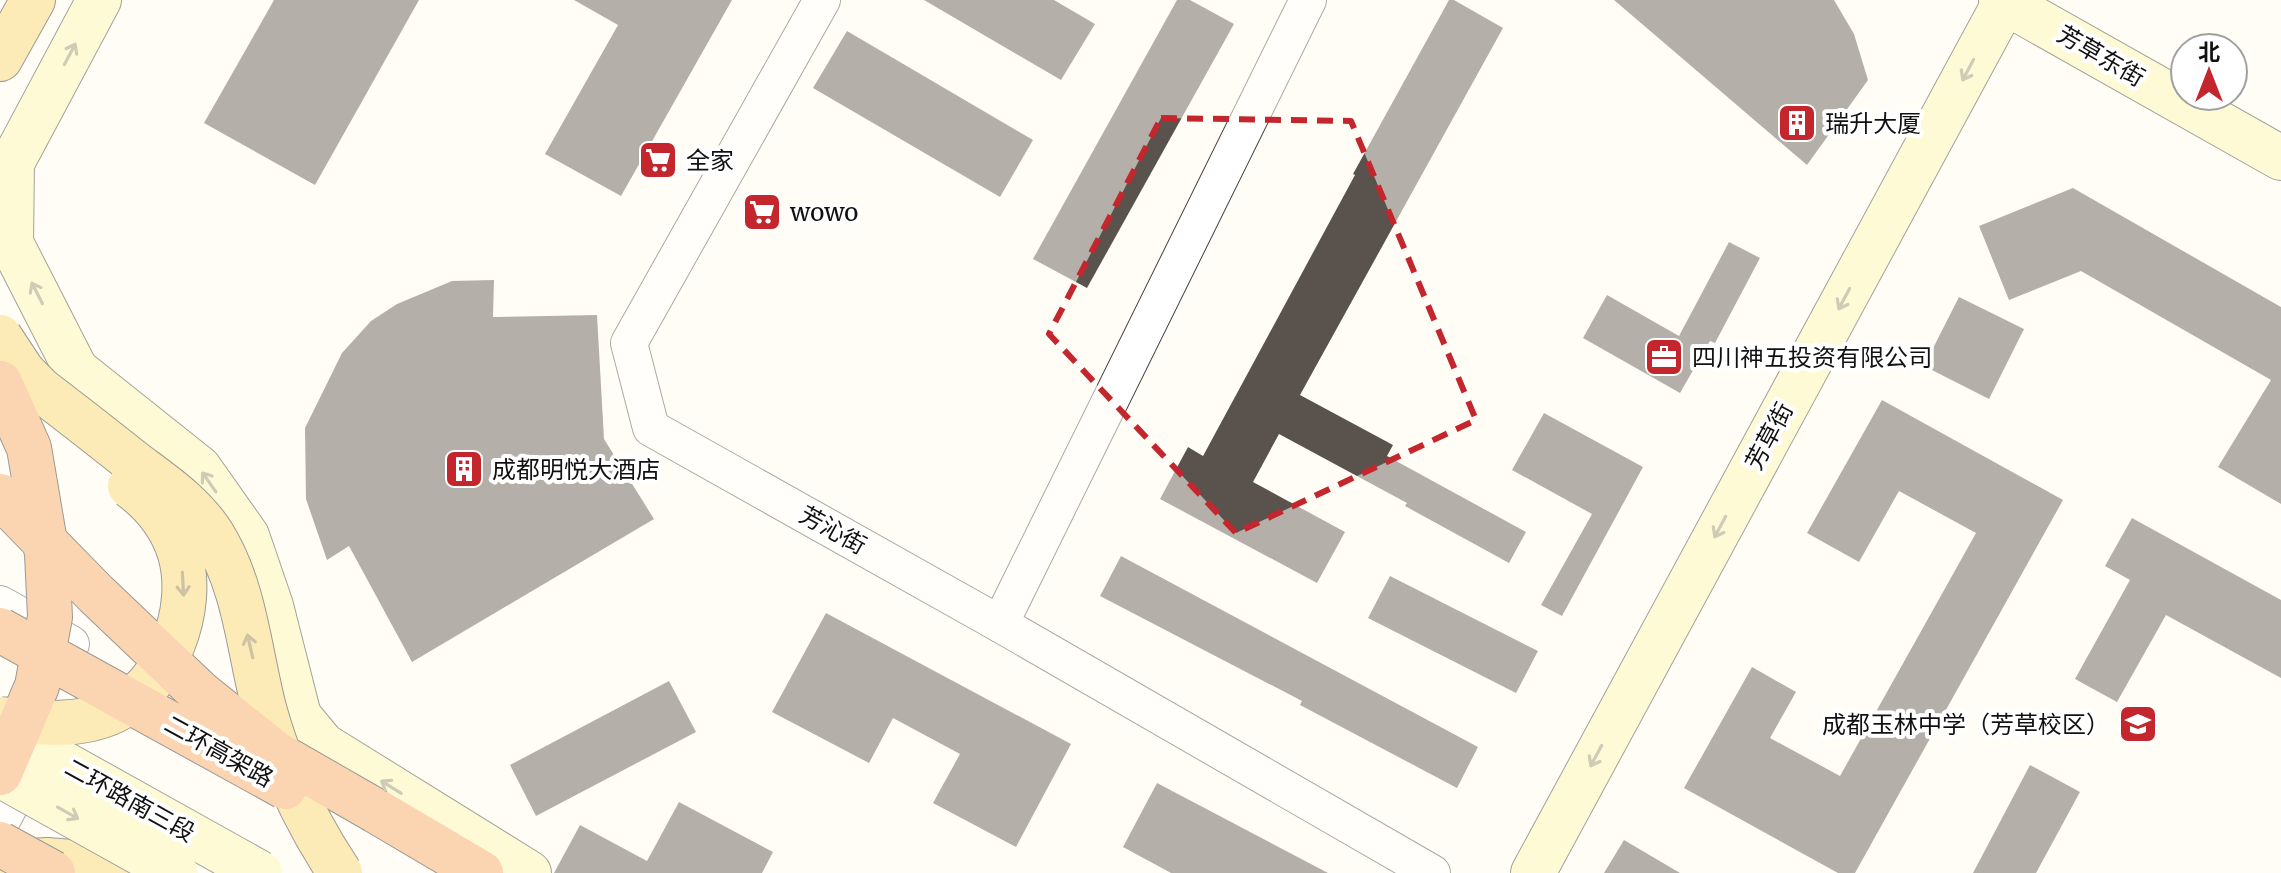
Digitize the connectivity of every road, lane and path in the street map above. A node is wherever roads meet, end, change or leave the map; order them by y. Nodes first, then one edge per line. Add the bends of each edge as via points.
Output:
1 (33, 0) edge
2 (99, 0) edge
3 (822, 0) edge
4 (1308, 0) edge
5 (2004, 0) edge
6 (0, 59) edge
7 (2281, 158) edge
8 (58, 334) junction
9 (0, 337) edge
10 (0, 383) edge
11 (0, 398) edge
12 (0, 496) edge
13 (0, 604) edge
14 (1000, 624) junction
15 (0, 630) edge
16 (126, 675) junction
17 (299, 716) junction
18 (0, 719) edge
19 (0, 728) edge
20 (0, 774) edge
21 (0, 824) edge
22 (0, 844) edge
23 (0, 863) edge
24 (53, 873) edge
25 (158, 873) edge
26 (176, 873) edge
27 (260, 873) edge
28 (340, 873) edge
29 (437, 873) edge
30 (481, 873) edge
31 (529, 873) edge
32 (1432, 873) edge
33 (1533, 873) edge

1 - 6 main road
8 -> 2 main road via 11,243 12,163
3 - 14 street, 芳沁街 via 629,343 651,428
4 - 14 street
5 - 7 main road, 芳草东街
5 -> 33 main road, 芳草街
8 - 11 main road
17 -> 8 main road via 247,536 199,468 76,370
28 -> 9 main road, bridge via 287,776 265,710 233,576 212,534 178,496 41,390
10 - 20 highway, bridge via 29,448 47,554 50,617 37,686
11 -> 18 main road, bridge via 151,503 180,555 184,597 162,665 135,698 105,714 73,722
12 - 30 highway, bridge via 200,693 275,753
13 - 16 street
14 - 32 street, 芳沁街
15 - 29 highway, 二环高架路, bridge
16 - 17 street
16 - 21 street via 74,706 30,766
31 -> 17 main road via 323,745
19 - 27 main road, 二环路南三段, bridge
20 -> 26 main road, 二环路南三段, bridge
22 - 24 highway, bridge
23 - 25 main road, bridge via 47,860

